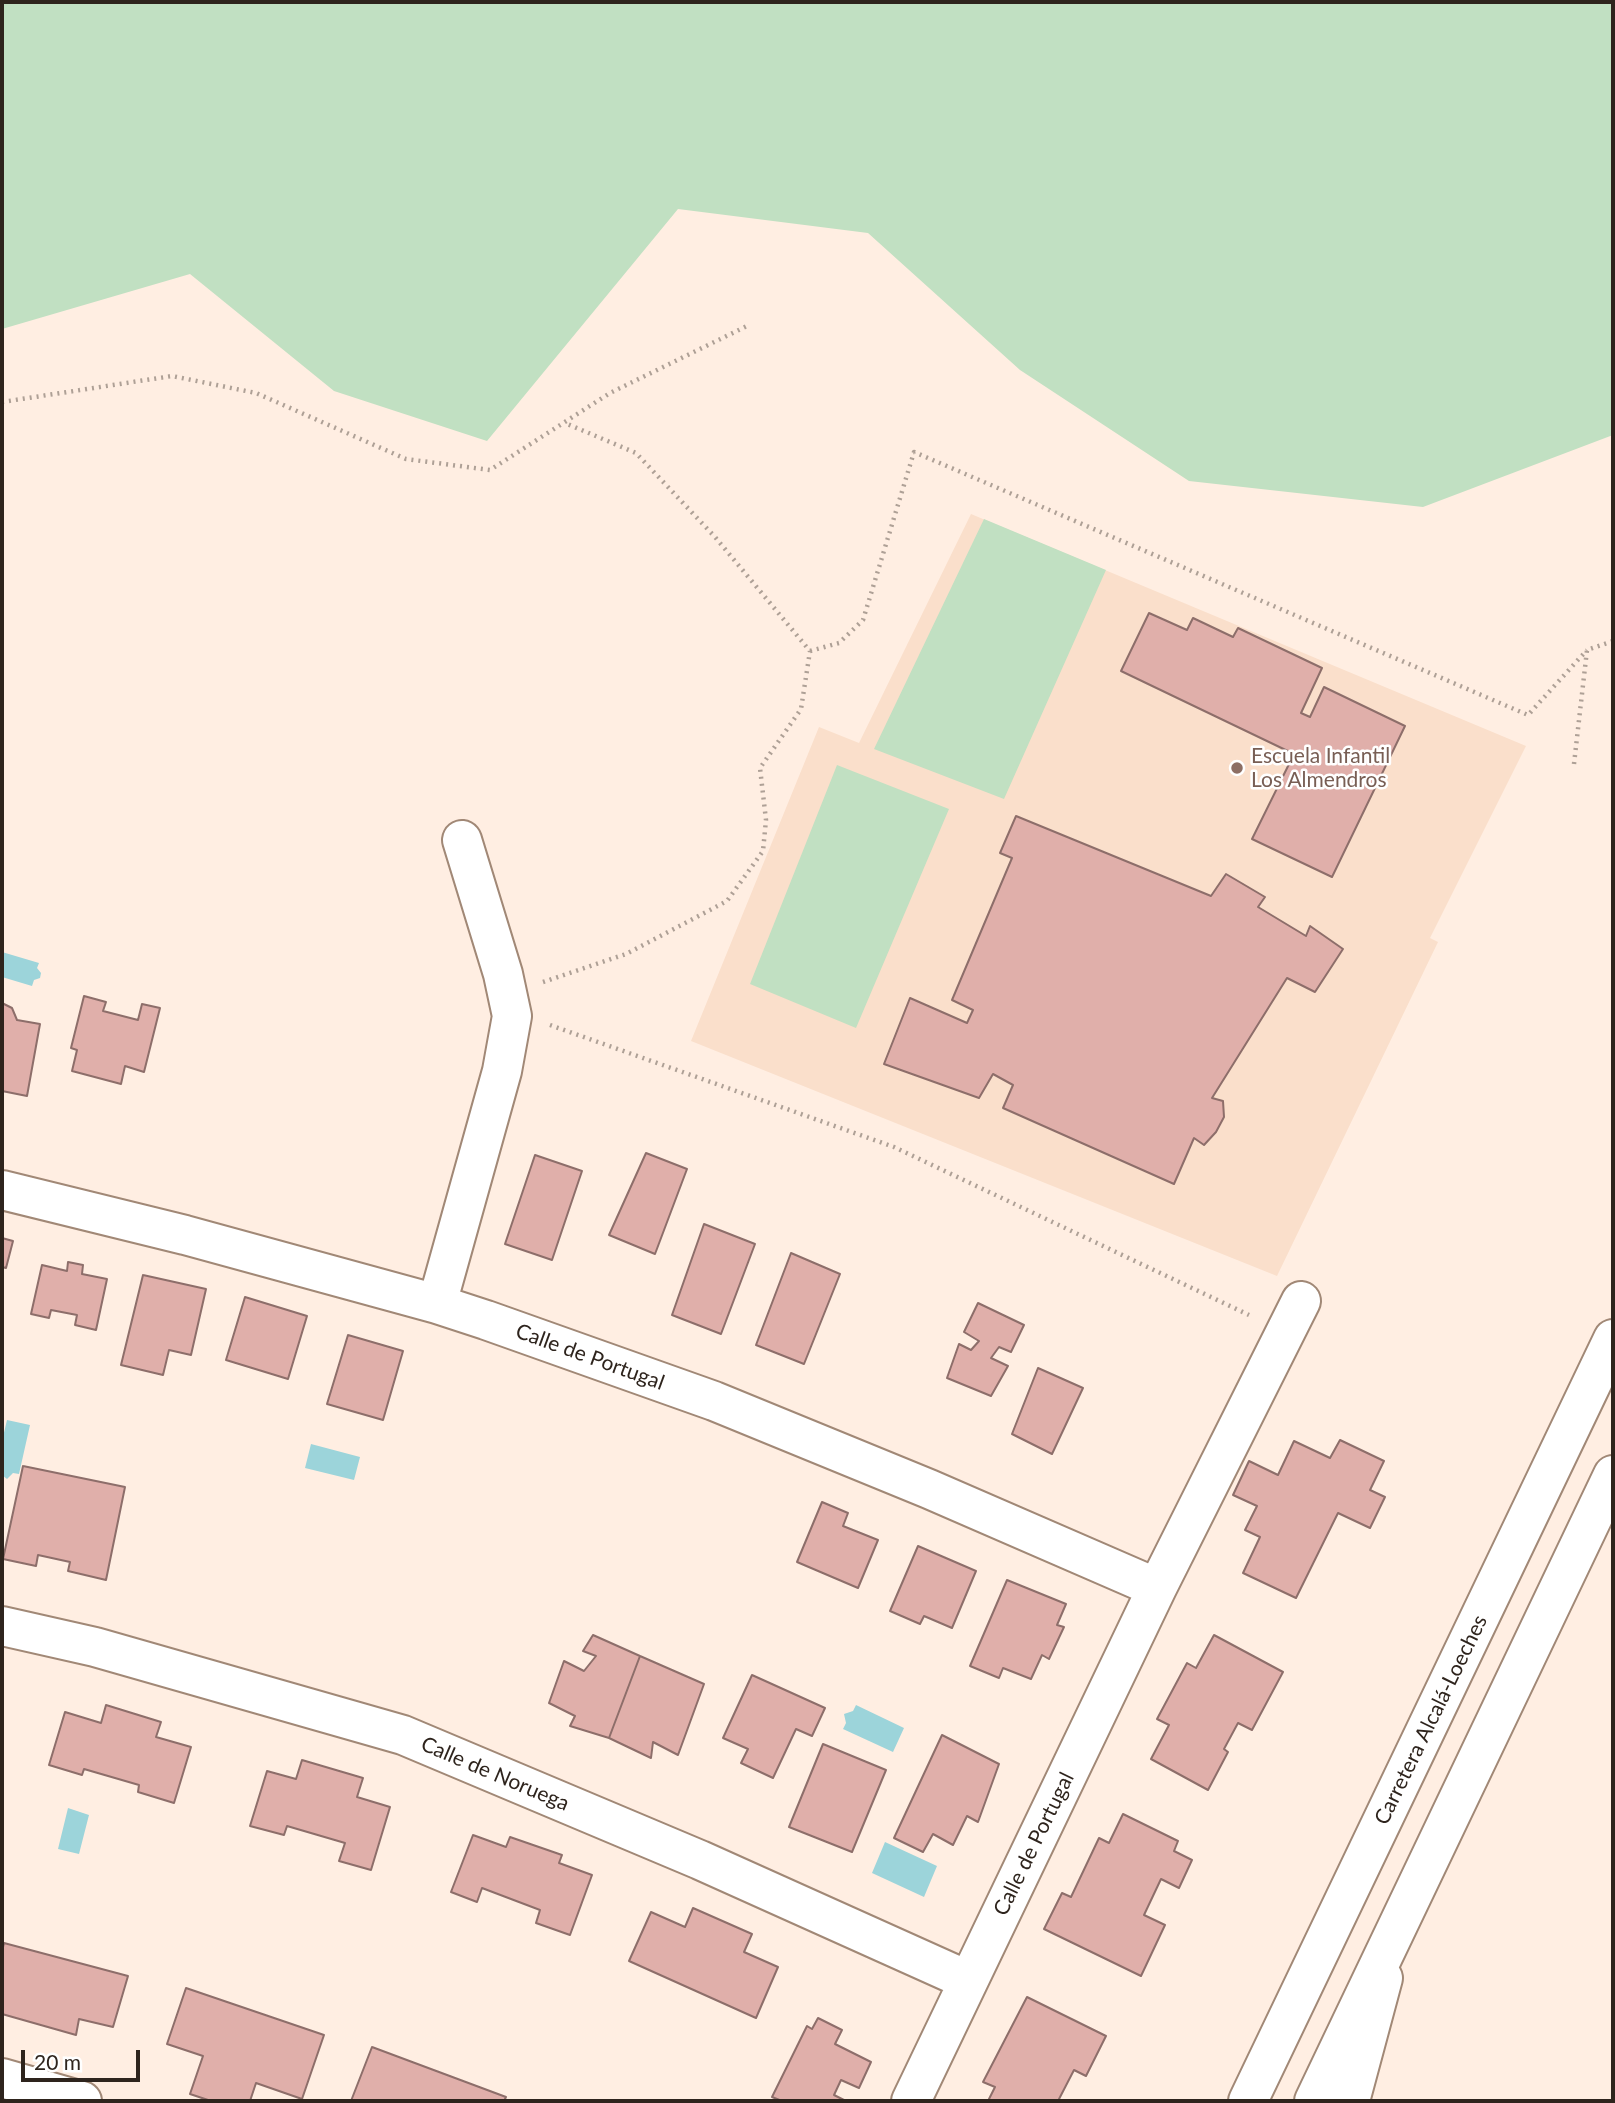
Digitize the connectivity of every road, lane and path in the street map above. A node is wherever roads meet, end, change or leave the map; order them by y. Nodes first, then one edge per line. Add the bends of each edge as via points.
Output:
1 (747, 326) dead end
2 (2, 402) edge
3 (565, 423) junction
4 (1613, 640) edge
5 (1587, 650) junction
6 (810, 651) junction
7 (1574, 764) dead end
8 (462, 840) dead end
9 (508, 1001) junction
10 (2, 1190) edge
11 (437, 1304) junction
12 (1292, 1317) joint
13 (1613, 1339) edge
14 (1613, 1475) edge
15 (1157, 1588) junction
16 (2, 1626) edge
17 (1395, 1932) junction
18 (967, 1980) junction
19 (2, 2078) edge
20 (82, 2101) edge
21 (911, 2101) edge
22 (1248, 2101) edge
23 (1314, 2101) edge
24 (1350, 2101) edge

1 - 3 path via 610,393
2 - 3 path via 172,376 256,393 406,459 490,470
3 - 6 path via 636,453 715,537
4 - 5 path
5 - 6 path via 1528,715 914,452 863,620 839,643
5 - 7 path
6 - 9 path via 801,709 760,768 766,820 763,851 727,901 626,954 537,984
8 - 9 street
9 - 11 street via 502,1071
9 - 12 path via 545,1024 894,1147
10 - 11 street, Calle de Portugal
11 - 15 street, Calle de Portugal via 714,1401
12 - 15 street, Calle de Portugal
13 - 22 street, Carretera Alcalá-Loeches
14 - 17 street
15 - 18 street, Calle de Portugal
16 - 18 street, Calle de Noruega via 94,1647 404,1735
17 - 23 street
17 - 24 street
18 - 21 street, Calle de Portugal
19 - 20 street

